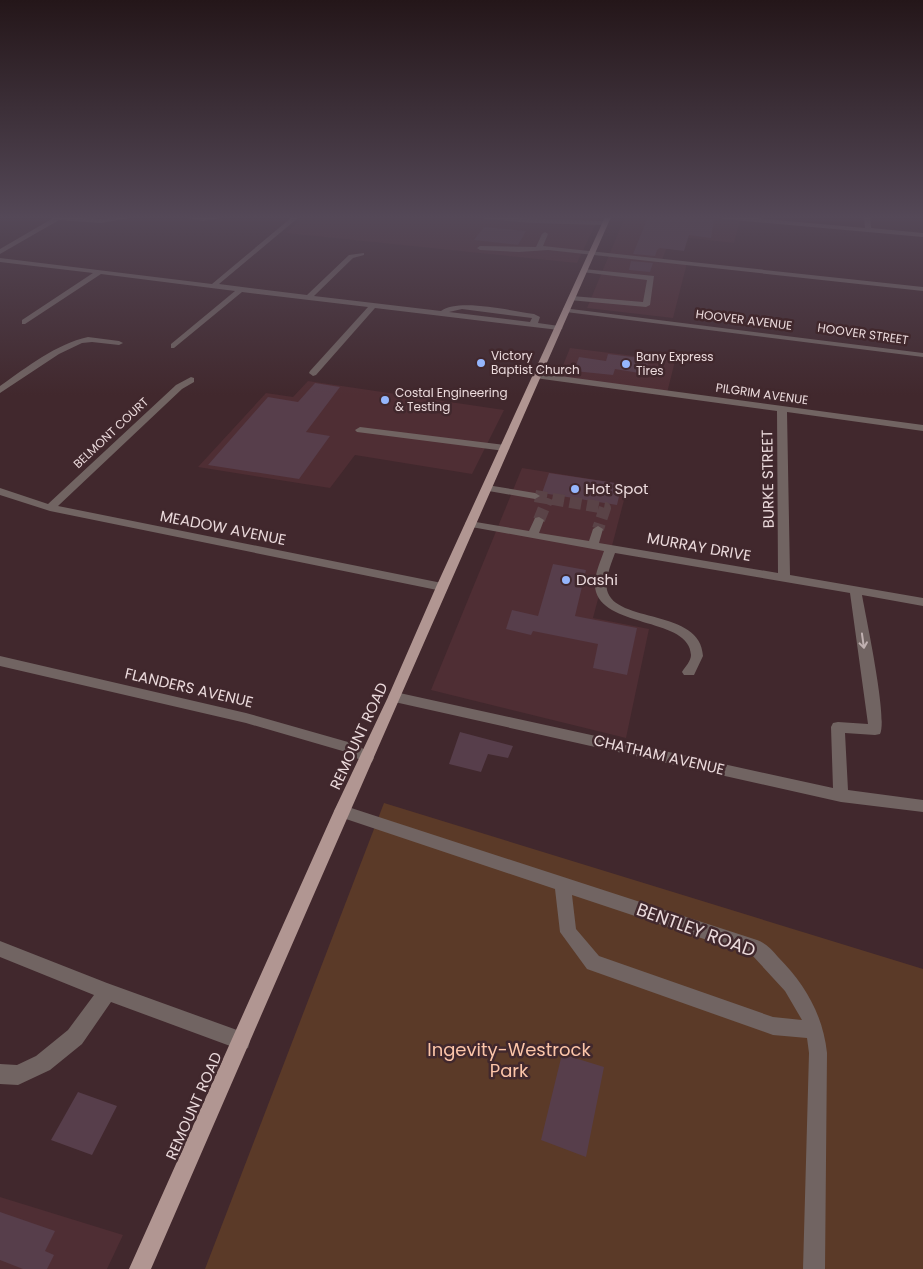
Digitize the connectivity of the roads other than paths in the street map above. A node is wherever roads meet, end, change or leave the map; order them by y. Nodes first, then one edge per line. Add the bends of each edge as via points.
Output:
1 (94, 276) edge
2 (132, 276) edge
3 (225, 276) edge
4 (330, 276) edge
5 (582, 276) edge
6 (633, 276) edge
7 (808, 276) edge
8 (212, 287) junction
9 (923, 289) edge
10 (240, 290) junction
11 (308, 298) junction
12 (569, 304) junction
13 (373, 306) junction
14 (24, 322) dead end
15 (559, 328) junction
16 (799, 338) joint
17 (119, 343) dead end
18 (174, 346) dead end
19 (923, 354) edge
20 (314, 373) dead end
21 (538, 376) junction
22 (191, 380) dead end
23 (0, 390) edge
24 (782, 409) junction
25 (923, 428) edge
26 (360, 430) dead end
27 (505, 448) junction
28 (487, 488) junction
29 (0, 491) edge
30 (536, 496) tunnel mouth
31 (50, 508) junction
32 (539, 520) tunnel mouth
33 (470, 524) junction
34 (598, 529) tunnel mouth
35 (532, 535) junction
36 (593, 545) junction
37 (611, 548) junction
38 (784, 578) junction
39 (442, 587) junction
40 (855, 590) junction
41 (923, 602) edge
42 (0, 661) edge
43 (689, 672) dead end
44 (395, 697) junction
45 (367, 758) junction
46 (841, 796) junction
47 (923, 806) edge
48 (342, 811) junction
49 (563, 884) junction
50 (0, 949) edge
51 (107, 992) junction
52 (815, 1030) junction
53 (241, 1041) junction
54 (0, 1074) edge
55 (140, 1269) edge
56 (814, 1269) edge

1 - 14 street
2 - 8 street
3 - 8 street
4 - 11 street
5 - 12 main road, REMOUNT ROAD
6 - 12 street via 651,278 646,305
7 - 9 street
8 - 10 street
10 - 11 street
10 - 18 street
11 - 13 street
12 - 15 main road, REMOUNT ROAD
12 - 16 street, HOOVER AVENUE
13 - 15 street via 441,314 451,308 462,307 536,317 533,325
13 - 20 street
15 - 21 main road, REMOUNT ROAD
16 - 19 street, HOOVER STREET
17 - 23 street via 87,339 75,343
21 - 24 street, PILGRIM AVENUE
21 - 27 main road, REMOUNT ROAD
22 - 31 street, BELMONT COURT via 179,387
24 - 25 street, PILGRIM AVENUE
24 - 38 street, BURKE STREET
26 - 27 street
27 - 28 main road, REMOUNT ROAD
28 - 30 street
28 - 33 main road, REMOUNT ROAD
29 - 31 street, MEADOW AVENUE
31 - 39 street, MEADOW AVENUE
32 - 35 street
33 - 35 street, MURRAY DRIVE
33 - 39 main road, REMOUNT ROAD
34 - 36 street
35 - 36 street, MURRAY DRIVE
36 - 37 street, MURRAY DRIVE
37 - 38 street, MURRAY DRIVE
37 - 43 street via 602,581 604,599 620,609 689,637 696,646 697,656
38 - 40 street, MURRAY DRIVE
39 - 44 main road, REMOUNT ROAD
40 - 41 street, MURRAY DRIVE
40 -> 46 street via 875,730 838,727
42 - 45 street, FLANDERS AVENUE via 246,718 350,748
44 - 45 main road, REMOUNT ROAD
44 - 46 street, CHATHAM AVENUE
45 - 48 main road, REMOUNT ROAD
46 - 47 street, CHATHAM AVENUE
48 - 49 street, BENTLEY ROAD
48 - 53 main road, REMOUNT ROAD
49 - 52 street, BENTLEY ROAD via 757,948 781,971 802,1002
49 - 52 street via 568,932 593,963 773,1026
50 - 51 street
51 - 53 street
51 - 54 street via 75,1037 43,1063 18,1075
52 - 56 street, BENTLEY ROAD via 818,1053
53 - 55 main road, REMOUNT ROAD

